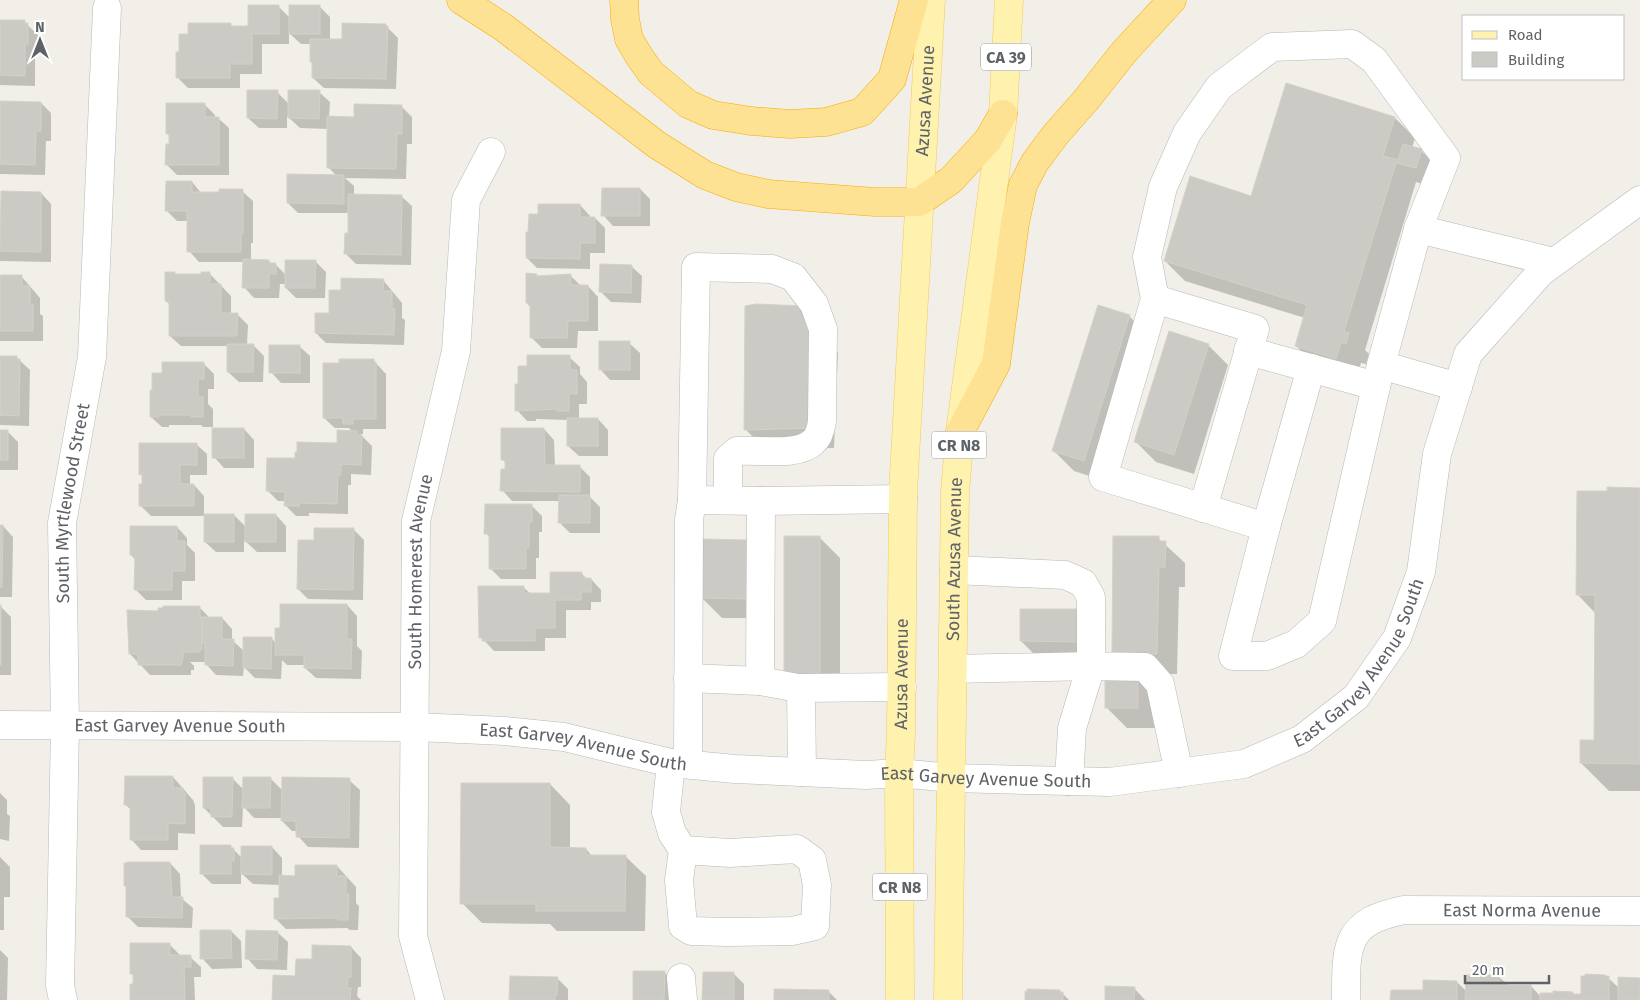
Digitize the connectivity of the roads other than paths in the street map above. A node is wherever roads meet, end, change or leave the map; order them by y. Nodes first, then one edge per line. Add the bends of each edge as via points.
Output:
1 (461, 0) edge
2 (624, 0) edge
3 (914, 0) edge
4 (931, 0) edge
5 (1009, 0) edge
6 (1172, 0) edge
7 (107, 8) dead end
8 (1003, 114) junction
9 (491, 152) dead end
10 (1640, 200) edge
11 (919, 202) junction
12 (1418, 229) junction
13 (1554, 262) junction
14 (1155, 299) junction
15 (1248, 351) junction
16 (1311, 368) junction
17 (1378, 376) junction
18 (1458, 387) junction
19 (960, 432) junction
20 (903, 499) junction
21 (692, 500) junction
22 (728, 500) junction
23 (762, 501) junction
24 (1203, 508) junction
25 (1266, 527) junction
26 (954, 570) junction
27 (1091, 666) junction
28 (953, 669) junction
29 (688, 678) junction
30 (760, 681) junction
31 (902, 687) junction
32 (802, 688) junction
33 (0, 725) edge
34 (65, 726) junction
35 (416, 728) junction
36 (679, 763) junction
37 (802, 772) junction
38 (899, 773) junction
39 (1179, 773) junction
40 (951, 778) junction
41 (1069, 781) junction
42 (683, 850) junction
43 (1640, 911) edge
44 (64, 1000) edge
45 (430, 1000) edge
46 (900, 1000) edge
47 (948, 1000) edge
48 (1346, 1000) edge

1 - 11 highway via 657,145 706,176 768,194
2 - 3 highway via 629,39 639,56 651,73 688,104 713,115 790,124 826,122 862,112 892,79
4 - 11 main road, Azusa Avenue
5 - 8 main road, South Azusa Avenue / CA 39
6 - 19 highway via 1056,134 1023,185 996,364
7 - 34 street, South Myrtlewood Street via 92,357 62,523
8 - 11 highway via 988,140 957,174
8 - 19 main road, South Azusa Avenue / CR N8
9 - 35 street, South Homerest Avenue via 466,200 456,351 416,521
10 - 13 street, East Garvey Avenue South
11 - 20 main road, Azusa Avenue
12 - 13 street
12 - 14 street via 1446,158 1374,60 1352,44 1272,47 1219,87 1187,132 1163,187 1147,257
12 - 17 street
13 - 18 street, East Garvey Avenue South via 1541,272 1468,354
14 - 15 street via 1255,329
14 - 24 street via 1104,477
15 - 16 street
15 - 24 street
16 - 17 street
16 - 25 street
17 - 18 street
17 - 25 street via 1322,622 1296,644 1267,656 1233,656
18 - 39 street, East Garvey Avenue South via 1437,454 1421,572 1397,638 1356,697 1302,739 1244,764
19 - 26 main road, South Azusa Avenue / CR N8
20 - 23 street
20 - 31 main road, Azusa Avenue / CR N8
21 - 22 street
21 - 22 street via 696,267 772,269 793,277 814,304 823,329 822,421 813,442 794,451 737,450 728,459
21 - 29 street via 689,520
22 - 23 street
23 - 30 street
24 - 25 street
26 - 27 street via 1065,575 1083,583 1091,597
26 - 28 main road, South Azusa Avenue / CR N8
27 - 28 street
27 - 39 street via 1145,667 1160,684
27 - 41 street via 1072,728
28 - 40 main road, South Azusa Avenue / CR N8
29 - 30 street
29 - 36 street
30 - 32 street
31 - 32 street
31 - 38 main road, Azusa Avenue / CR N8
32 - 37 street
33 - 34 street, East Garvey Avenue South
34 - 35 street, East Garvey Avenue South
34 - 44 street, South Myrtlewood Street via 60,985
35 - 36 street, East Garvey Avenue South via 564,737
35 - 45 street, South Homerest Avenue via 413,936
36 - 37 street, East Garvey Avenue South
36 - 42 street via 666,812 672,833
37 - 38 street, East Garvey Avenue South
38 - 40 street, East Garvey Avenue South
38 - 46 main road, CR N8
39 - 41 street, East Garvey Avenue South via 1110,782
40 - 41 street, East Garvey Avenue South
40 - 47 main road, South Azusa Avenue / CR N8
42 - 42 street via 730,853 797,849 812,860 817,885 815,926 792,931 691,931 683,926 679,880
43 - 48 street, East Norma Avenue via 1404,910 1383,914 1361,926 1352,940 1346,962

